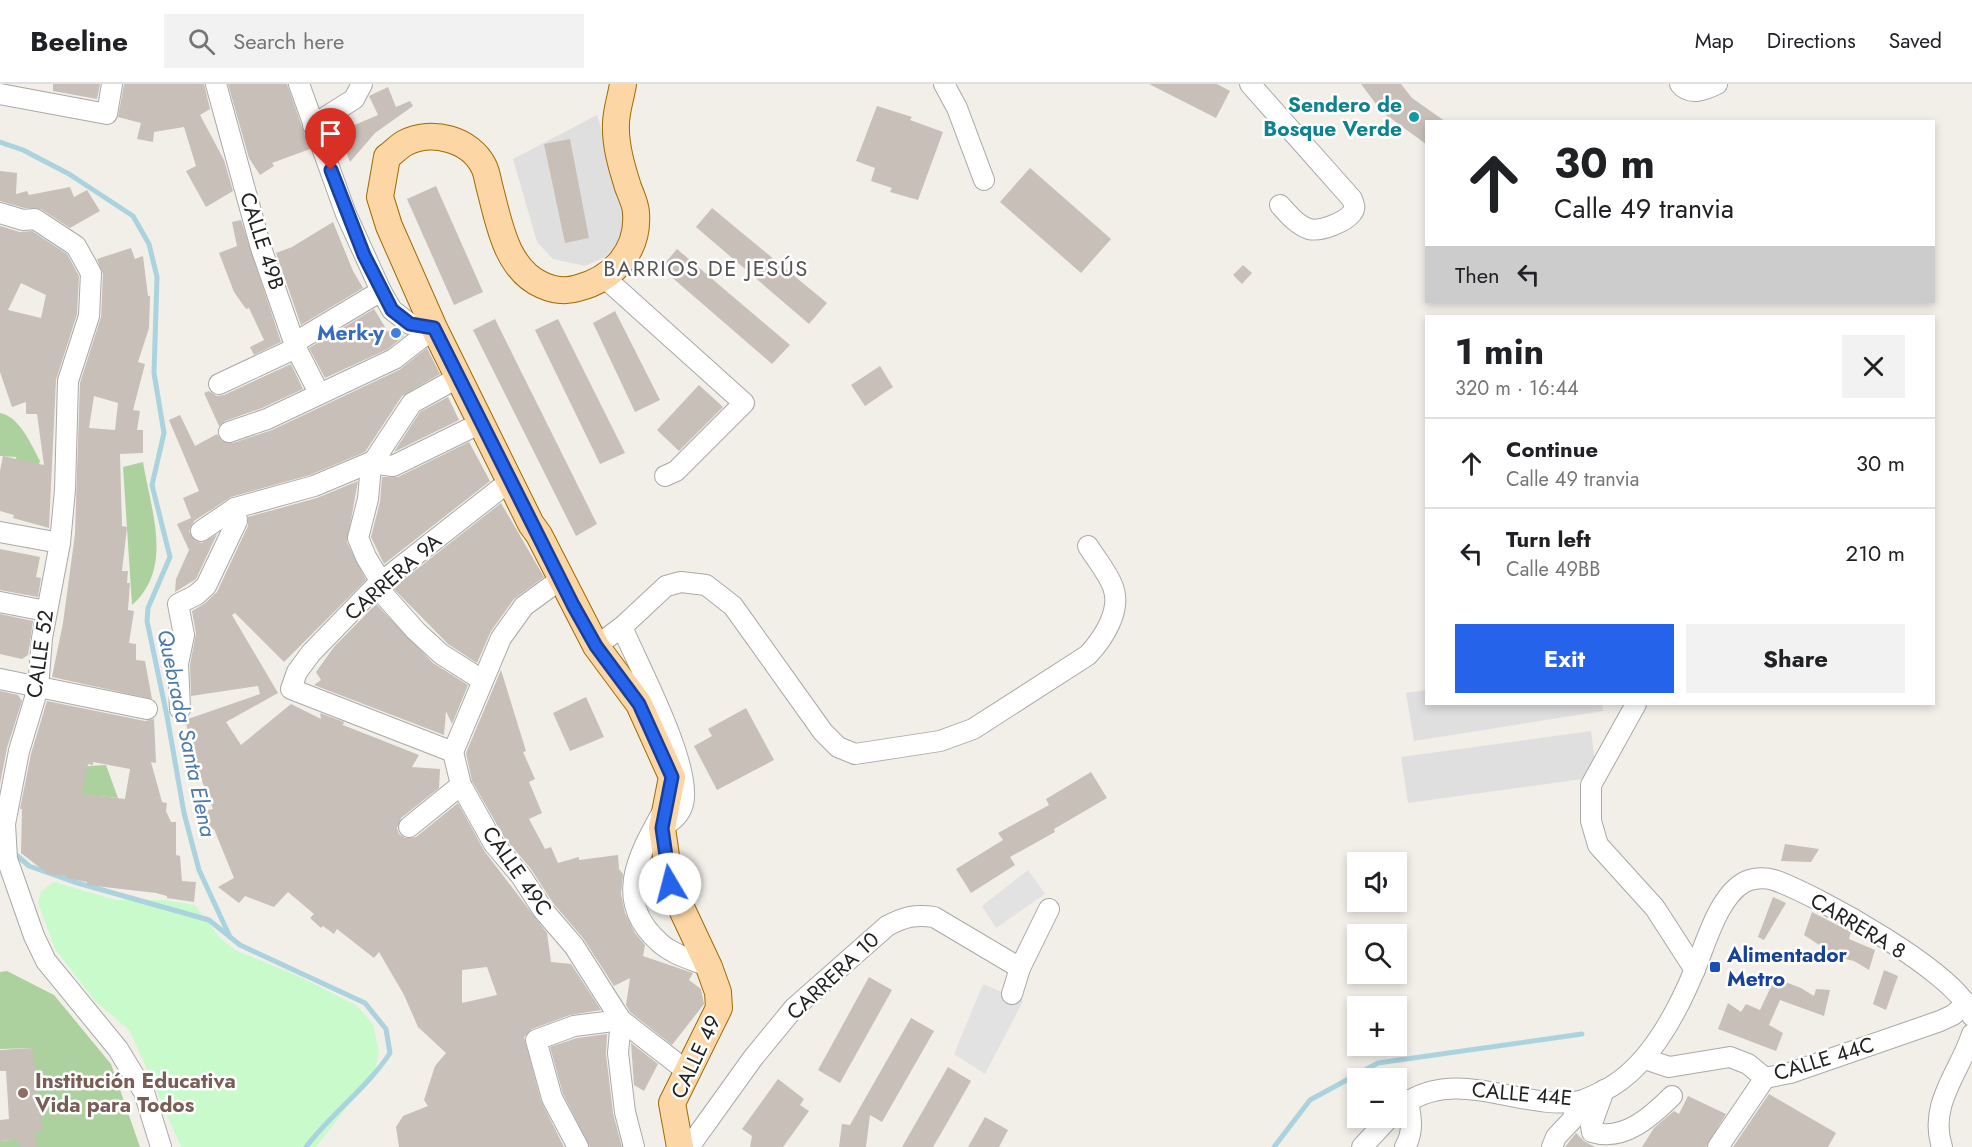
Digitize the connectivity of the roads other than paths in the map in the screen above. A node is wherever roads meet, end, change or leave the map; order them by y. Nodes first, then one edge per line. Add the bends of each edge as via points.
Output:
1 (112, 84) edge
2 (216, 84) edge
3 (299, 84) edge
4 (362, 84) edge
5 (623, 84) edge
6 (945, 84) edge
7 (1250, 84) edge
8 (1680, 84) edge
9 (1717, 84) edge
10 (0, 94) edge
11 (313, 125) junction
12 (984, 180) dead end
13 (1280, 206) dead end
14 (0, 213) edge
15 (605, 278) junction
16 (381, 291) junction
17 (434, 328) junction
18 (295, 346) junction
19 (459, 377) junction
20 (219, 384) dead end
21 (319, 393) junction
22 (483, 422) junction
23 (229, 432) dead end
24 (371, 465) junction
25 (665, 476) dead end
26 (511, 480) junction
27 (236, 508) junction
28 (201, 531) dead end
29 (0, 532) edge
30 (60, 543) junction
31 (1088, 546) dead end
32 (561, 579) junction
33 (378, 584) junction
34 (0, 602) edge
35 (46, 611) junction
36 (622, 627) junction
37 (596, 646) junction
38 (0, 680) edge
39 (482, 680) junction
40 (38, 688) junction
41 (1635, 705) edge
42 (147, 709) dead end
43 (180, 709) dead end
44 (453, 752) junction
45 (461, 785) junction
46 (669, 801) junction
47 (409, 827) dead end
48 (662, 828) junction
49 (4, 859) edge
50 (1738, 886) joint
51 (1049, 909) dead end
52 (709, 967) junction
53 (1020, 968) junction
54 (1695, 970) junction
55 (1012, 993) dead end
56 (1969, 1010) edge
57 (621, 1020) junction
58 (1972, 1034) edge
59 (1645, 1059) junction
60 (688, 1072) junction
61 (1765, 1078) junction
62 (1604, 1090) junction
63 (1672, 1096) dead end
64 (1580, 1101) junction
65 (1407, 1104) edge
66 (1407, 1114) edge
67 (1380, 1128) edge
68 (1941, 1143) edge
69 (161, 1147) edge
70 (578, 1147) edge
71 (634, 1147) edge
72 (680, 1147) edge
73 (689, 1147) edge
74 (1362, 1147) edge
75 (1405, 1147) edge
76 (1552, 1147) edge
77 (1718, 1147) edge

1 - 10 street via 107,114
2 - 18 street, CALLE 49B via 261,248
3 - 11 street
4 - 11 street via 354,99
5 - 15 main road via 616,124 619,151 636,212 634,240 626,257
6 - 12 street
7 - 13 street via 1355,207 1352,214 1324,229 1311,230 1299,225
8 - 9 street via 1700,92
11 - 16 street via 346,214
14 - 30 street, CALLE 52 via 23,220 35,219 68,240 76,246 91,273 89,316 68,381
15 - 17 main road, CALLE 49 via 570,290 534,281 518,267 505,243 484,166 470,149 449,138 426,136 405,143 387,157 380,197
15 - 25 street via 744,403 676,471
16 - 17 street via 392,310 410,324
16 - 18 street
17 - 19 main road, CALLE 49
17 - 21 street via 394,359
18 - 20 street
18 - 21 street, CALLE 49B
19 - 22 main road, CALLE 49
19 - 24 street via 412,404
21 - 23 street via 267,419
22 - 24 street via 393,466
22 - 26 main road, CALLE 49
24 - 27 street
24 - 33 street via 368,499 358,538
26 - 32 main road, CALLE 49
26 - 33 street, CARRERA 9A
27 - 28 street
27 - 43 street via 237,521 206,586 178,604 184,635 178,664
29 - 30 street
30 - 35 street, CALLE 52
31 - 36 street via 1115,595 1114,611 1098,644 1088,655 973,729 940,741 855,754 838,747 785,682 733,606 706,585 681,582 666,586
32 - 37 main road, CALLE 49
32 - 39 street via 524,606 501,639
33 - 39 street via 416,632 441,654
33 - 44 street, CARRERA 9A via 311,653 291,688
34 - 35 street
35 - 40 street, CALLE 52
36 - 37 street
36 - 48 street via 677,751 684,802 678,816
37 - 46 main road, CALLE 49 via 639,704 656,739 672,777
38 - 40 street
39 - 44 street
40 - 42 street
40 - 49 street, CALLE 52 via 5,824
41 - 54 street via 1591,785 1591,821 1598,845 1655,908
44 - 45 street, CALLE 49C
45 - 47 street
45 - 57 street, CALLE 49C via 494,844 574,945
46 - 48 main road, CALLE 49
46 - 52 street via 643,846 631,894 638,913 660,943
48 - 52 main road, CALLE 49 via 670,884
49 - 69 street, CALLE 52 via 46,961 118,1049 144,1092
50 - 54 street, CALLE 44E via 1712,925
50 - 56 street, CARRERA 8 via 1754,879 1773,880 1843,912 1892,942
51 - 53 street
52 - 60 main road, CALLE 49 via 719,1008
53 - 55 street
53 - 73 street, CARRERA 10 via 933,917 903,917 887,926 794,1008
54 - 59 street, CALLE 44E via 1674,1014
56 - 61 street, CALLE 44C via 1791,1073
57 - 60 street
57 - 70 street via 574,1026 536,1040 552,1098
57 - 71 street via 618,1053
58 - 68 street via 1943,1096 1937,1120
59 - 61 street, CALLE 44C via 1669,1067 1730,1057 1748,1064
59 - 62 street, CALLE 44E
60 - 72 main road, CALLE 49 via 672,1103
61 - 77 street
62 - 63 street via 1591,1126 1592,1132 1602,1135 1630,1128 1651,1117
62 - 64 street, CALLE 44E
64 - 65 street, CALLE 44E via 1546,1100 1468,1087 1437,1092
64 - 76 street via 1572,1120
66 - 75 street via 1412,1123
67 - 74 street

